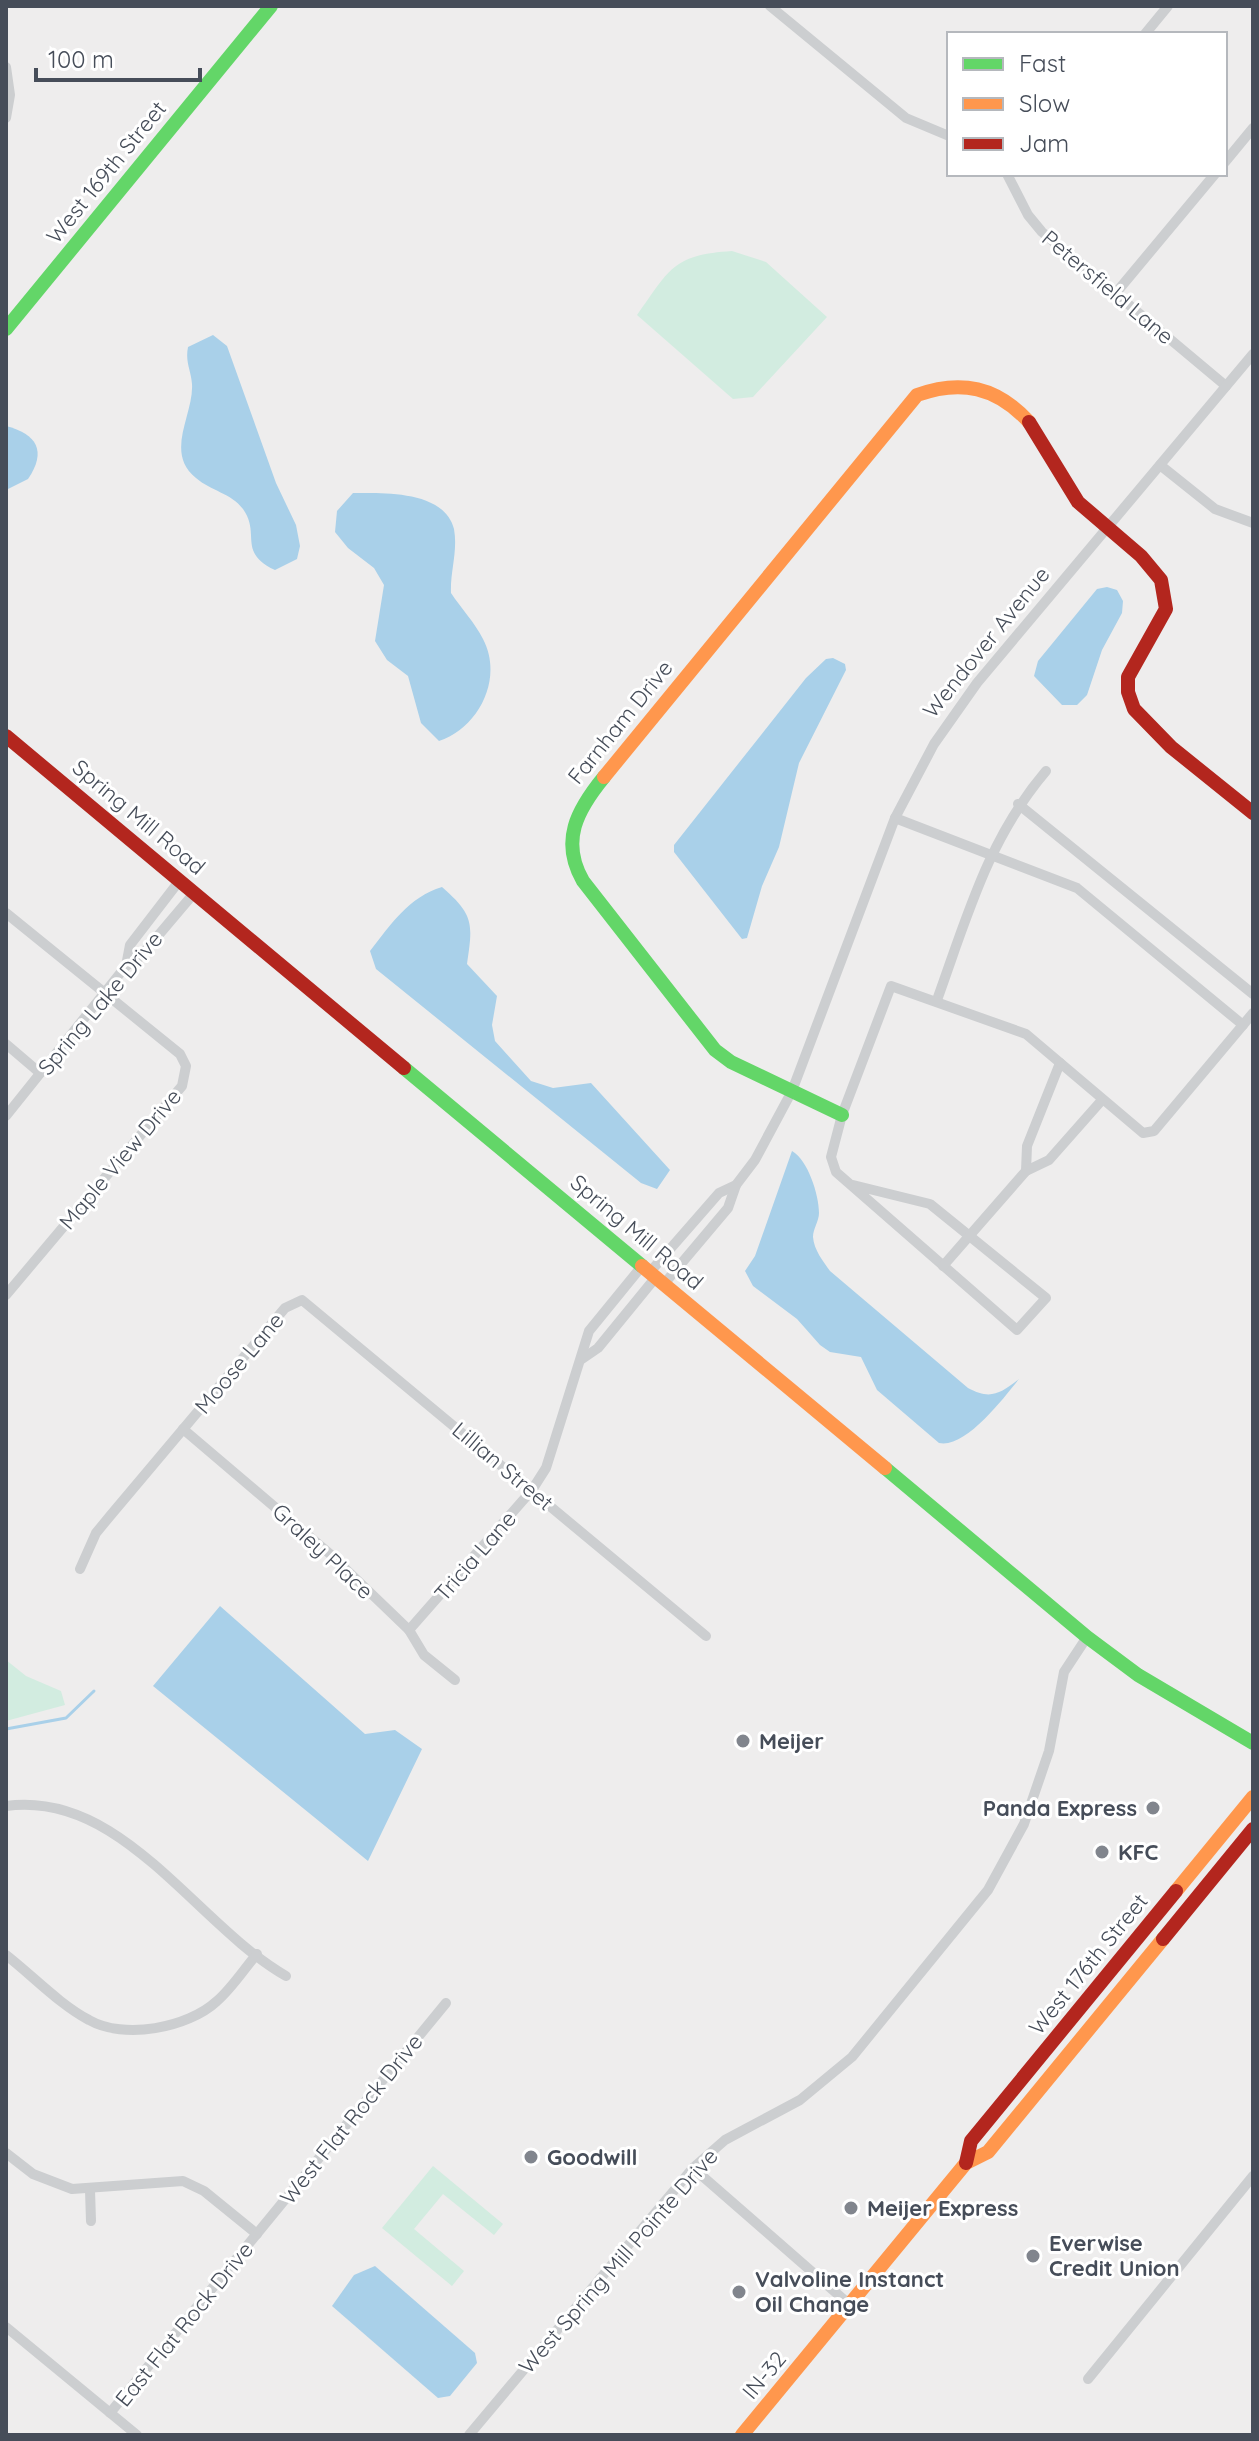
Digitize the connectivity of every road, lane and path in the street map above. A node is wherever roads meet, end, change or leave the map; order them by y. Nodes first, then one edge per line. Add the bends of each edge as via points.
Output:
1 (271, 6) edge
2 (770, 6) edge
3 (1168, 6) edge
4 (1147, 32) edge
5 (6, 67) edge
6 (6, 118) edge
7 (1253, 128) edge
8 (947, 135) edge
9 (1227, 160) edge
10 (1008, 176) edge
11 (1213, 176) edge
12 (1115, 294) junction
13 (6, 329) edge
14 (1253, 354) edge
15 (1226, 386) junction
16 (1160, 465) junction
17 (1253, 523) edge
18 (1108, 529) junction
19 (6, 736) edge
20 (1046, 771) dead end
21 (1018, 804) junction
22 (1253, 813) edge
23 (895, 818) junction
24 (990, 853) junction
25 (180, 880) junction
26 (195, 892) junction
27 (6, 913) edge
28 (126, 966) junction
29 (104, 994) junction
30 (1253, 994) edge
31 (937, 1000) junction
32 (1253, 1013) edge
33 (1243, 1025) junction
34 (6, 1044) edge
35 (1060, 1063) junction
36 (40, 1073) junction
37 (792, 1091) junction
38 (1102, 1100) junction
39 (842, 1115) junction
40 (6, 1116) edge
41 (1026, 1171) junction
42 (736, 1185) junction
43 (853, 1185) junction
44 (969, 1236) junction
45 (943, 1266) junction
46 (653, 1275) junction
47 (6, 1295) edge
48 (298, 1300) joint
49 (582, 1359) junction
50 (183, 1429) junction
51 (532, 1490) junction
52 (80, 1569) dead end
53 (409, 1630) junction
54 (706, 1636) dead end
55 (1087, 1637) junction
56 (455, 1680) dead end
57 (1253, 1743) edge
58 (1253, 1797) edge
59 (6, 1806) edge
60 (1253, 1829) edge
61 (257, 1954) junction
62 (6, 1955) edge
63 (286, 1976) dead end
64 (446, 2003) dead end
65 (6, 2153) edge
66 (966, 2163) junction
67 (693, 2168) junction
68 (1253, 2176) edge
69 (90, 2190) junction
70 (91, 2221) dead end
71 (257, 2234) junction
72 (850, 2305) junction
73 (6, 2327) edge
74 (1088, 2379) dead end
75 (110, 2413) junction
76 (137, 2435) edge
77 (469, 2435) edge
78 (742, 2435) edge

1 - 13 street, West 169th Street
2 - 8 street via 906,118
3 - 4 street
5 - 6 street
7 - 9 street
10 - 12 street, Petersfield Lane via 1034,224
11 - 12 street
12 - 15 street, Petersfield Lane
14 - 15 street, Wendover Avenue
15 - 16 street, Wendover Avenue
16 - 17 street via 1215,509
16 - 18 street, Wendover Avenue
18 - 22 street via 1155,568 1167,595 1158,628 1128,673 1128,696 1135,710
18 - 23 street, Wendover Avenue via 977,683 934,744
18 - 37 street, Farnham Drive via 1072,494 1043,442 1008,403 974,386 946,384 917,395 584,801 573,826 571,856 583,881 715,1050
19 - 25 street, Spring Mill Road
20 - 21 street
21 - 24 street
21 - 30 street
23 - 24 street
23 - 37 street, Wendover Avenue
24 - 31 street
24 - 33 street via 1077,888
25 - 26 street, Spring Mill Road
25 - 28 street via 130,945
26 - 28 street, Spring Lake Drive via 140,957
26 - 46 street, Spring Mill Road
27 - 29 street
28 - 29 street, Spring Lake Drive
29 - 36 street, Spring Lake Drive
29 - 47 street, Maple View Drive via 180,1054 186,1077
31 - 35 street via 1026,1034
31 - 39 street via 891,986
32 - 33 street
33 - 38 street via 1154,1131 1143,1133
34 - 36 street
35 - 38 street
35 - 41 street via 1027,1146
36 - 40 street, Spring Lake Drive
37 - 39 street
37 - 42 street, Wendover Avenue
38 - 41 street via 1049,1160
39 - 43 street via 831,1157 836,1172
41 - 44 street
42 - 46 street, Wendover Avenue via 719,1193
42 - 46 street via 728,1208
43 - 44 street via 930,1204
43 - 45 street
44 - 45 street
44 - 45 street via 1046,1298 1017,1330
46 - 49 street, Tricia Lane via 598,1348
46 - 49 street via 589,1331
46 - 55 street, Spring Mill Road
48 - 50 street, Moose Lane via 285,1308
48 - 51 street, Lillian Street
49 - 51 street, Tricia Lane via 546,1468
50 - 52 street, Moose Lane via 96,1533
50 - 53 street, Graley Place via 330,1554
51 - 53 street, Tricia Lane
51 - 54 street, Lillian Street
53 - 56 street, Graley Place via 424,1655
55 - 57 street, Spring Mill Road via 1149,1682
55 - 67 street, West Spring Mill Pointe Drive via 1064,1672 1049,1751 1004,1865 988,1890 852,2057 812,2091 725,2140
58 - 66 street, West 176th Street via 971,2141
59 - 61 street via 51,1805 97,1822
60 - 66 street, West 176th Street via 988,2152
61 - 62 street via 206,2009 188,2019 124,2031 88,2020
61 - 63 street
64 - 71 street, West Flat Rock Drive
65 - 69 street via 54,2184
66 - 72 street, West 176th Street
67 - 72 street
67 - 77 street, West Spring Mill Pointe Drive
68 - 74 street
69 - 70 street
69 - 71 street via 183,2181 204,2191
71 - 75 street, East Flat Rock Drive
72 - 78 street, IN-32
73 - 75 street
75 - 76 street

